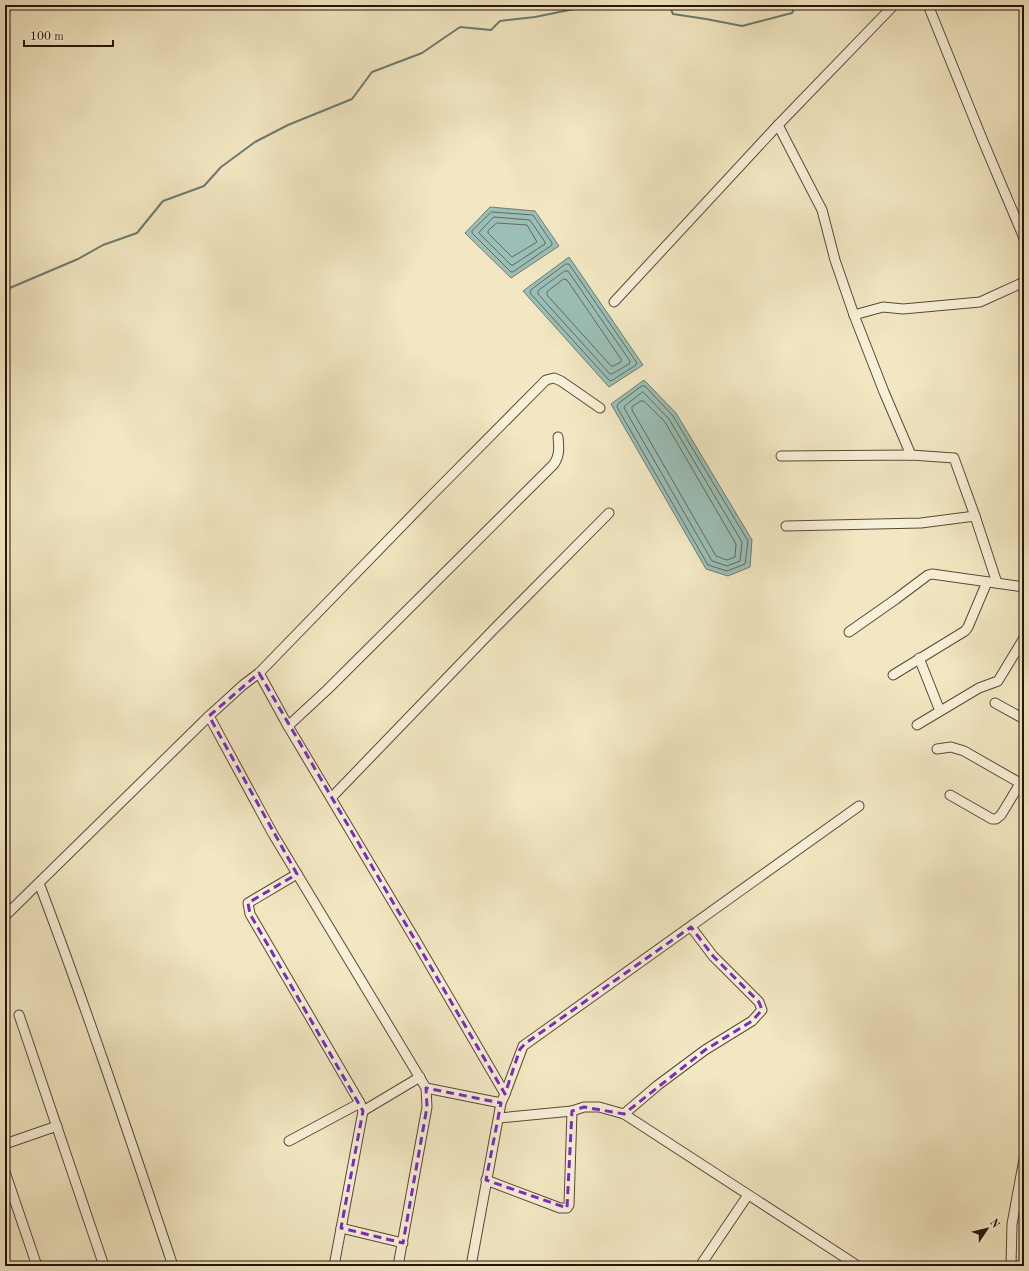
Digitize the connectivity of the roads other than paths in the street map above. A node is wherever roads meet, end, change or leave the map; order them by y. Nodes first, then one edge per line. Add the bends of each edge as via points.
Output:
1 (894, 5) edge
2 (928, 5) edge
3 (778, 124) junction
4 (1024, 238) edge
5 (1024, 282) edge
6 (614, 302) dead end
7 (854, 315) junction
8 (600, 408) dead end
9 (558, 437) dead end
10 (911, 455) junction
11 (781, 456) dead end
12 (609, 513) dead end
13 (975, 516) junction
14 (786, 526) dead end
15 (987, 582) junction
16 (997, 583) junction
17 (1024, 587) edge
18 (849, 632) dead end
19 (1024, 638) edge
20 (919, 658) junction
21 (259, 673) junction
22 (893, 675) dead end
23 (995, 703) dead end
24 (940, 710) junction
25 (209, 716) junction
26 (1024, 719) edge
27 (916, 725) dead end
28 (288, 726) junction
29 (938, 750) dead end
30 (1022, 780) edge
31 (950, 795) dead end
32 (332, 797) junction
33 (859, 806) dead end
34 (297, 874) junction
35 (39, 883) junction
36 (5, 916) edge
37 (691, 927) junction
38 (19, 1015) dead end
39 (420, 1077) junction
40 (426, 1088) junction
41 (503, 1099) junction
42 (361, 1107) junction
43 (572, 1111) junction
44 (624, 1114) junction
45 (499, 1118) junction
46 (57, 1126) junction
47 (289, 1141) dead end
48 (5, 1144) edge
49 (1024, 1159) edge
50 (5, 1172) edge
51 (486, 1180) junction
52 (748, 1195) junction
53 (341, 1228) junction
54 (403, 1243) junction
55 (37, 1266) edge
56 (104, 1266) edge
57 (173, 1266) edge
58 (334, 1266) edge
59 (398, 1266) edge
60 (471, 1266) edge
61 (700, 1266) edge
62 (858, 1266) edge
63 (1012, 1266) edge

1 - 3 street
2 - 4 street
3 - 6 street
3 - 7 street via 820,207
5 - 7 street via 980,302 902,309 882,307
7 - 10 street
8 - 21 street via 561,381 554,378 546,380
9 - 28 street via 559,453 554,464
10 - 11 street
10 - 13 street via 954,458
12 - 32 street
13 - 14 street via 922,523
13 - 16 street
15 - 16 street
15 - 18 street via 928,574
15 - 20 street via 965,631
16 - 17 street
19 - 24 street via 998,681 979,688
20 - 22 street
20 - 24 street
21 - 25 street
21 - 28 street
23 - 26 street
24 - 27 street
25 - 34 street
25 - 35 street
28 - 32 street
29 - 30 street via 951,747 964,751
30 - 31 street via 996,819
32 - 41 street
33 - 37 street
34 - 39 street
34 - 42 street via 248,903 250,914
35 - 36 street
35 - 57 street via 75,978
37 - 41 street via 526,1043 520,1049
37 - 44 street via 713,956 759,1002 762,1010 752,1021 705,1050
38 - 46 street
39 - 40 street
39 - 42 street
40 - 41 street
40 - 54 street via 427,1107
41 - 45 street
42 - 47 street
42 - 53 street
43 - 44 street via 584,1107
43 - 45 street
43 - 51 street via 567,1208 560,1208
44 - 52 street
45 - 51 street
46 - 48 street
46 - 56 street
49 - 63 street via 1012,1224
50 - 55 street
51 - 60 street
52 - 61 street
52 - 62 street
53 - 54 street
53 - 58 street
54 - 59 street

